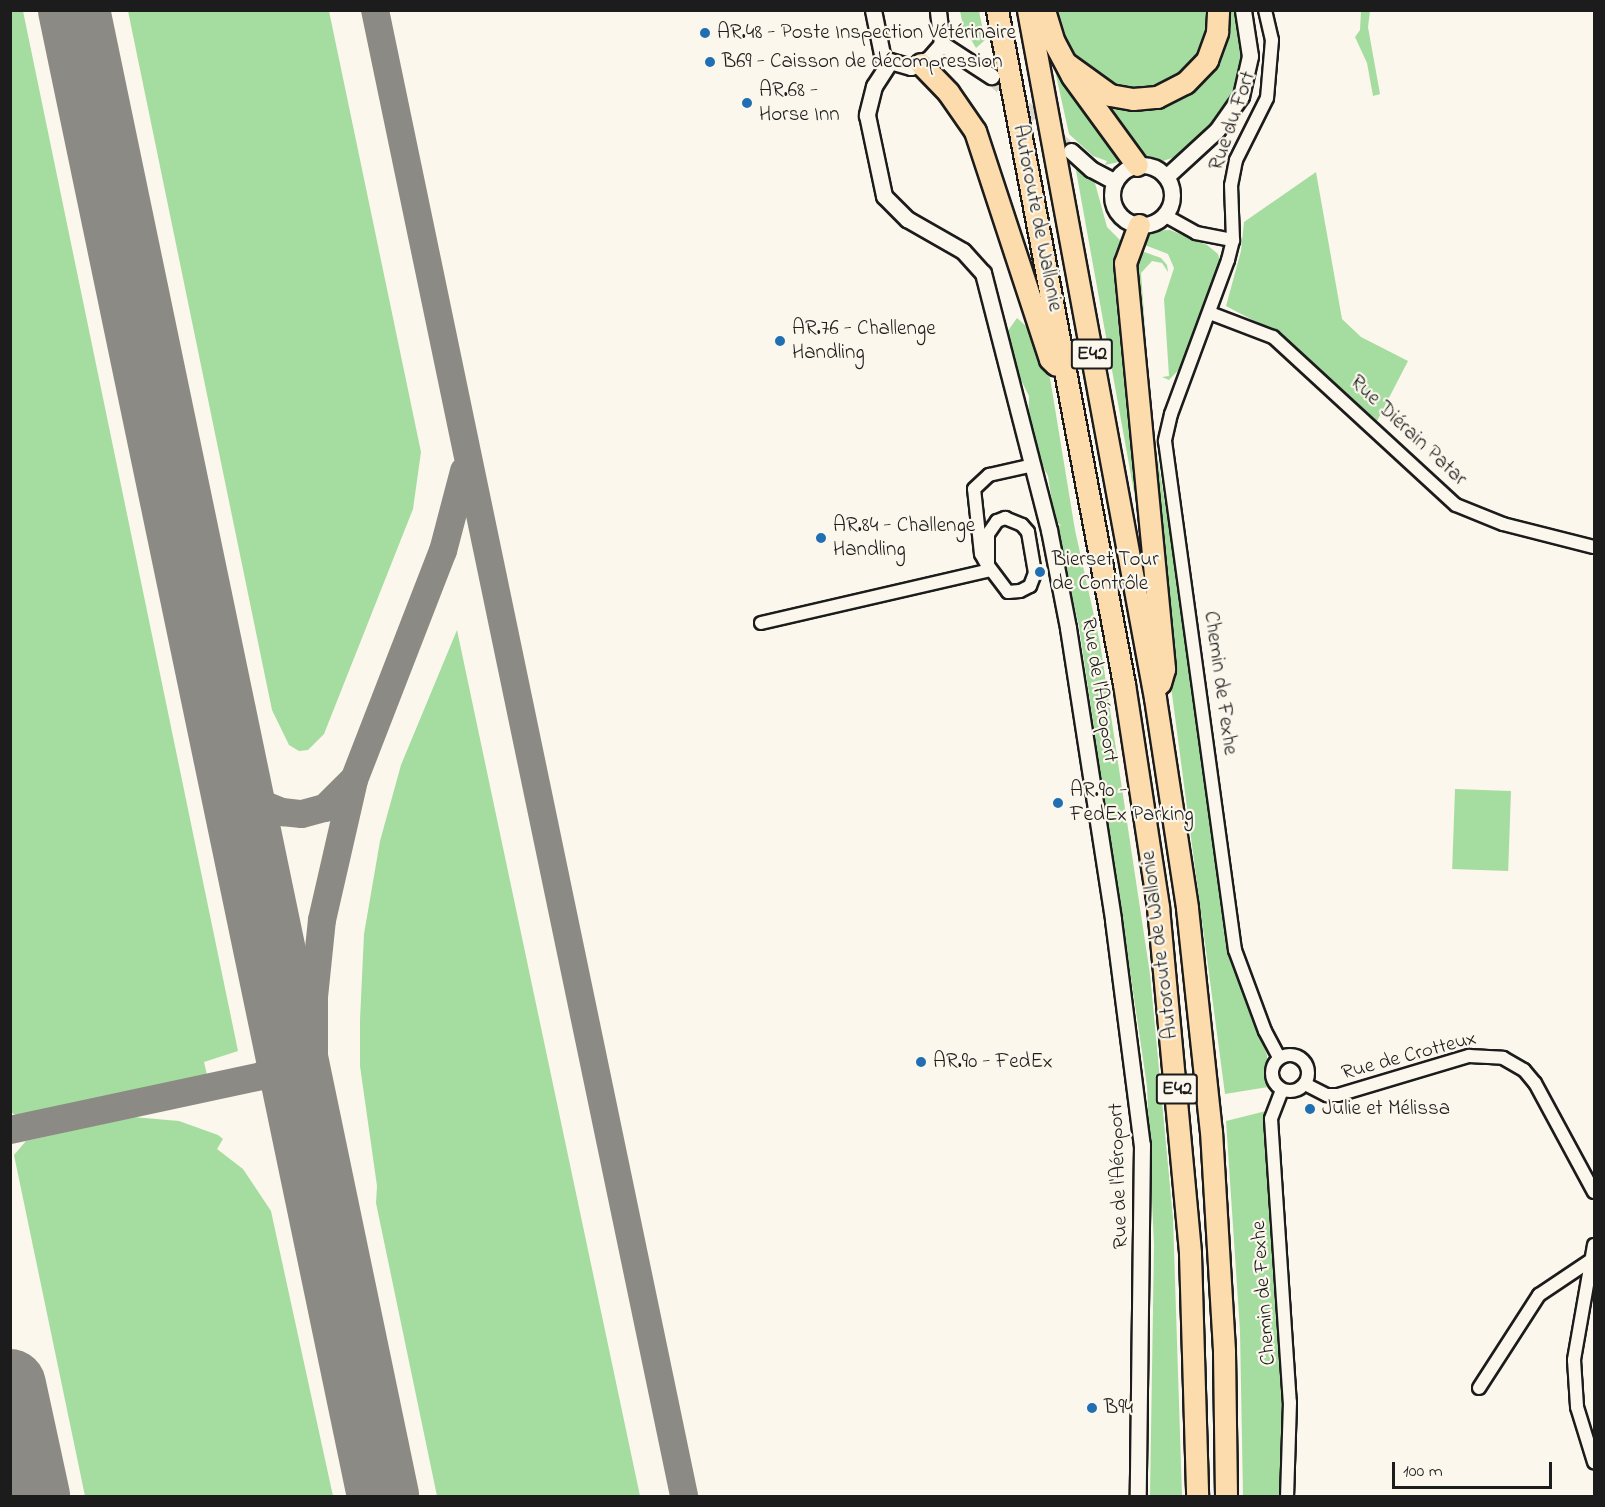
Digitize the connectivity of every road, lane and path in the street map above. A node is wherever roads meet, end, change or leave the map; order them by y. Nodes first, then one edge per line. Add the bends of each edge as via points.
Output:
1 (873, 10) edge
2 (938, 10) edge
3 (997, 10) edge
4 (1028, 10) edge
5 (1044, 10) edge
6 (1218, 10) edge
7 (1243, 10) edge
8 (1265, 10) edge
9 (942, 44) junction
10 (889, 63) junction
11 (921, 64) junction
12 (1067, 64) junction
13 (991, 76) tunnel mouth
14 (1071, 151) tunnel mouth
15 (1137, 165) junction
16 (1167, 176) junction
17 (1114, 182) junction
18 (1164, 215) junction
19 (1139, 225) junction
20 (1233, 240) junction
21 (1210, 313) junction
22 (1067, 377) junction
23 (1033, 465) junction
24 (1594, 547) edge
25 (990, 570) junction
26 (761, 623) dead end
27 (1155, 698) junction
28 (1279, 1057) junction
29 (1305, 1084) junction
30 (1282, 1090) junction
31 (1594, 1192) edge
32 (1594, 1245) edge
33 (1594, 1258) edge
34 (1479, 1388) dead end
35 (1594, 1462) edge
36 (1138, 1497) edge
37 (1197, 1497) edge
38 (1226, 1497) edge
39 (1287, 1497) edge

1 - 10 street via 881,54
2 - 9 street
3 - 22 highway, Autoroute de Wallonie / E42
4 - 27 highway, Autoroute de Wallonie / E42
5 - 12 highway via 1054,42
6 - 12 highway via 1217,32 1207,60 1185,83 1158,97 1133,99 1110,95
7 - 16 street via 1250,56 1241,96 1217,130
8 - 20 street, Rue du Fort via 1272,40 1272,70 1266,98 1236,160 1231,185
9 - 11 street
9 - 13 street
10 - 11 street via 911,67
10 - 23 street, Rue de l'Aéroport via 871,93 867,115 884,196 907,219 963,251 983,273
11 - 22 highway via 948,92 975,131 1050,359
12 - 15 highway
14 - 17 street
15 - 16 street via 1153,166
15 - 17 street
16 - 18 street via 1173,196
17 - 19 street via 1116,210
18 - 19 street
18 - 20 street via 1185,229
19 - 27 highway via 1125,263 1164,669
20 - 21 street, Rue du Fort
21 - 24 street, Rue Diérain Patar via 1273,337 1456,505 1503,524
21 - 28 street, Chemin de Fexhe via 1165,441 1235,950 1265,1031
22 - 37 highway, Autoroute de Wallonie / E42 via 1124,684 1158,907 1183,1152
23 - 25 street via 989,475 974,489 981,554
23 - 36 street, Rue de l'Aéroport via 1068,628 1141,1130
25 - 25 street via 988,534 997,521 1013,520 1028,532 1035,573 1030,586 1008,592
25 - 26 street
27 - 38 highway, Autoroute de Wallonie / E42 via 1187,908 1211,1131 1224,1352
28 - 29 street via 1300,1058 1308,1070
28 - 30 street via 1271,1074
29 - 30 street via 1294,1091
29 - 31 street, Rue de Crotteux via 1327,1095 1338,1095 1469,1056 1503,1058 1524,1070 1535,1083
30 - 39 street, Chemin de Fexhe via 1271,1119 1290,1402
32 - 33 street
33 - 34 street via 1539,1295
33 - 35 street via 1574,1360 1577,1407

